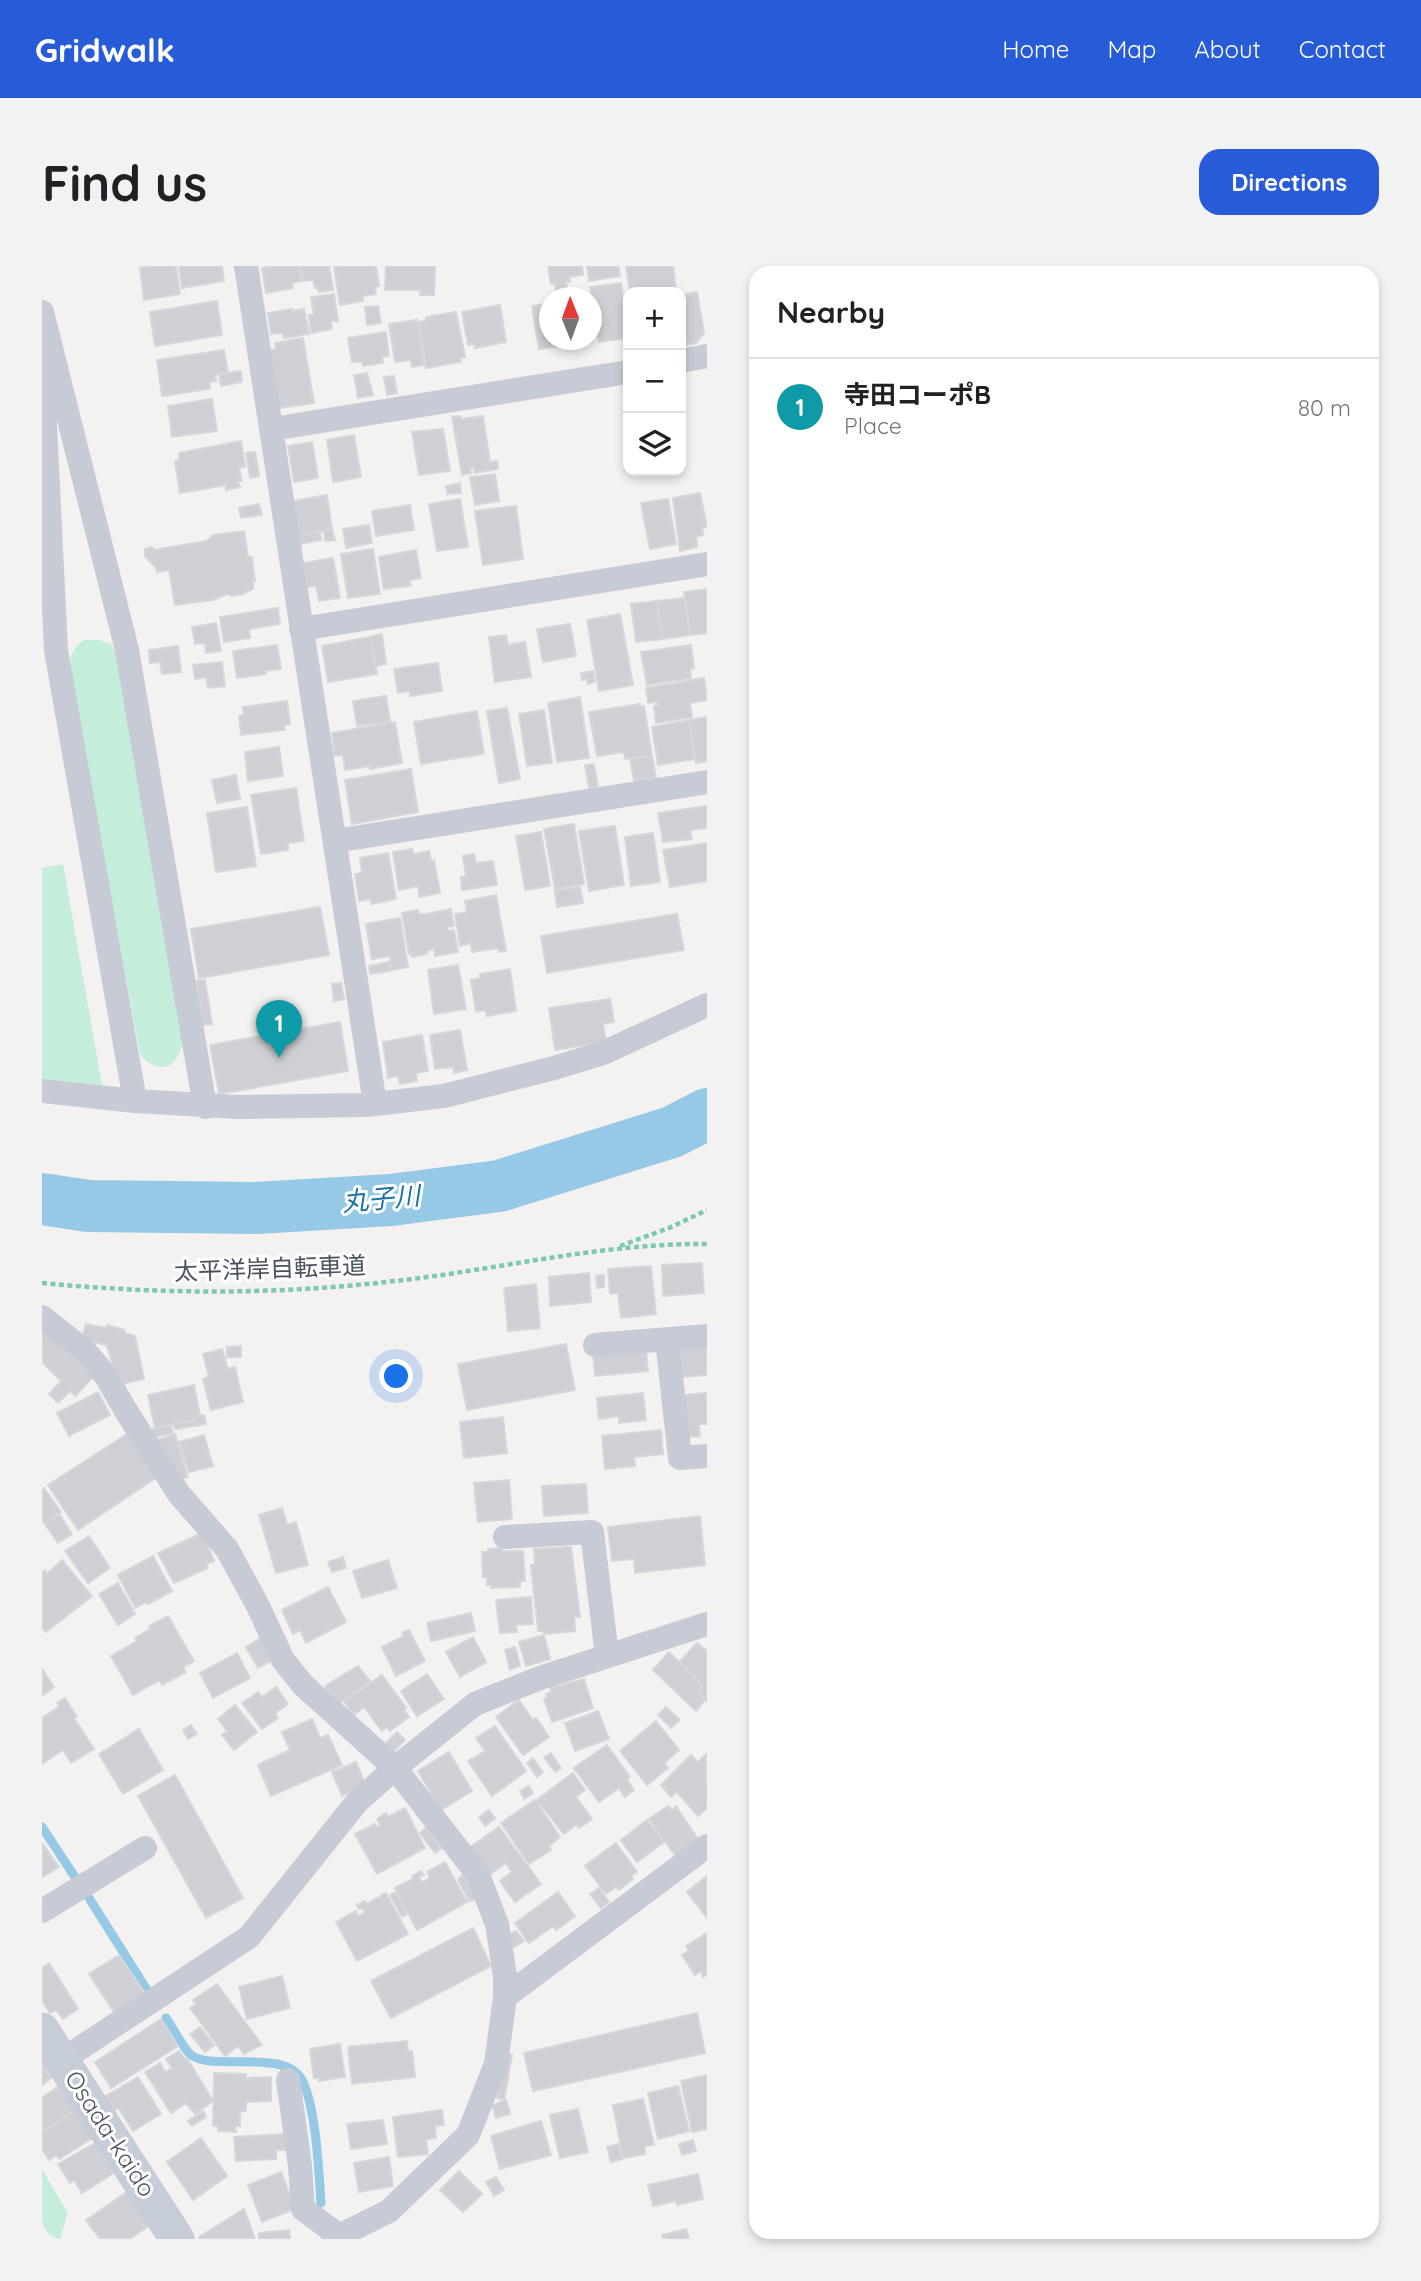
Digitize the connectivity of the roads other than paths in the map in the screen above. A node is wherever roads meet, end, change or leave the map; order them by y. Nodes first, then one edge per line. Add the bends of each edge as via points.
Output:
1 (246, 266) edge
2 (42, 312) edge
3 (707, 356) edge
4 (686, 360) edge
5 (42, 363) edge
6 (623, 373) edge
7 (272, 429) junction
8 (707, 564) edge
9 (301, 629) junction
10 (707, 782) edge
11 (335, 841) junction
12 (707, 1005) edge
13 (42, 1091) edge
14 (135, 1101) junction
15 (375, 1104) junction
16 (205, 1107) junction
17 (42, 1317) edge
18 (707, 1336) edge
19 (667, 1340) junction
20 (595, 1345) dead end
21 (707, 1456) edge
22 (505, 1537) dead end
23 (707, 1624) edge
24 (607, 1656) junction
25 (395, 1768) junction
26 (707, 1846) edge
27 (145, 1848) dead end
28 (42, 1911) edge
29 (505, 1997) junction
30 (42, 2030) edge
31 (62, 2060) junction
32 (288, 2080) dead end
33 (336, 2237) edge
34 (177, 2239) edge

1 - 7 street
2 - 16 street via 127,650
3 - 4 street
5 - 14 street via 56,650
6 - 7 street
7 - 9 street
8 - 9 street
9 - 11 street
10 - 11 street
11 - 15 street
12 - 15 street via 603,1053 554,1068 444,1096
13 - 14 street
14 - 16 street
15 - 16 street
17 - 25 street via 86,1352 106,1376 179,1494 227,1549 283,1660 303,1685
18 - 19 street
19 - 20 street
19 - 21 street via 680,1458
22 - 24 street via 592,1532
23 - 24 street
24 - 25 street via 475,1704
25 - 29 street via 478,1875 496,1924
25 - 31 street via 358,1802 249,1937
26 - 29 street
27 - 28 street
29 - 33 street via 496,2064 468,2135 390,2211
30 - 31 main road, Osada-kaido
31 - 34 main road, Osada-kaido
32 - 33 street via 303,2209

